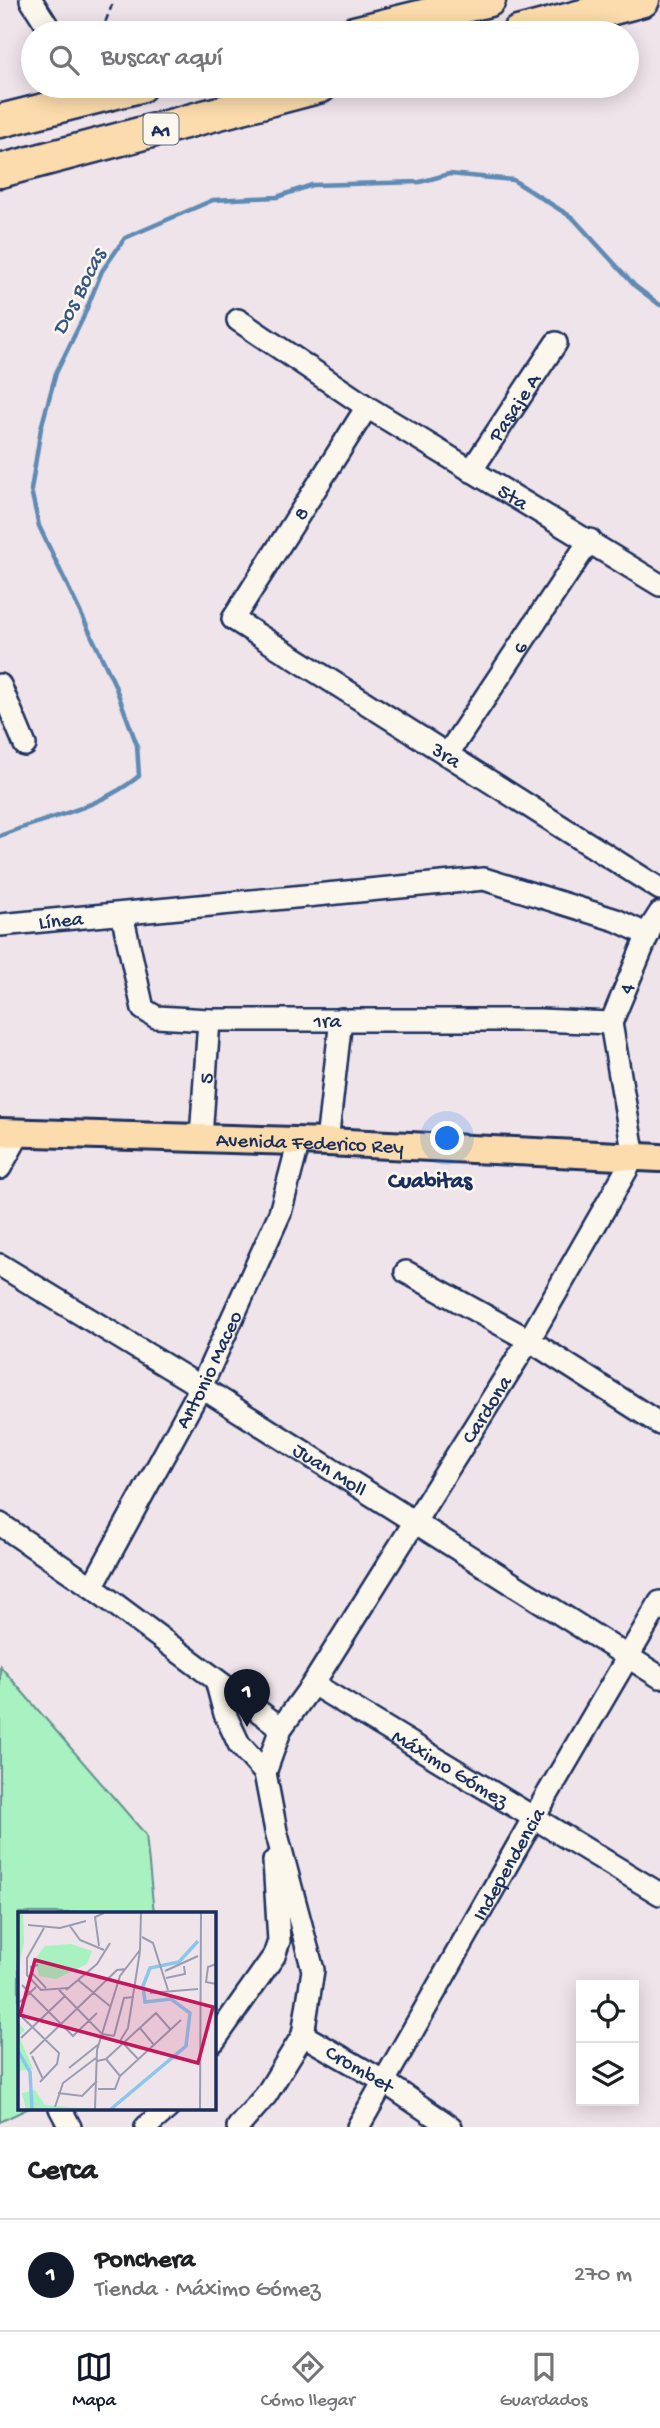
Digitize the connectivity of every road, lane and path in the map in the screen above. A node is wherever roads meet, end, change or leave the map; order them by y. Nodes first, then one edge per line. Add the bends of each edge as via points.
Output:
1 (31, 0) edge
2 (114, 0) edge
3 (489, 0) edge
4 (643, 0) edge
5 (44, 21) edge
6 (106, 21) edge
7 (403, 21) edge
8 (563, 21) edge
9 (55, 98) edge
10 (276, 98) edge
11 (0, 121) edge
12 (0, 171) edge
13 (238, 320) dead end
14 (556, 342) dead end
15 (367, 407) junction
16 (471, 471) junction
17 (590, 540) junction
18 (660, 585) edge
19 (233, 619) joint
20 (0, 685) edge
21 (25, 745) dead end
22 (447, 755) junction
23 (660, 890) edge
24 (122, 914) junction
25 (660, 914) edge
26 (0, 925) edge
27 (648, 935) junction
28 (341, 1019) junction
29 (209, 1020) junction
30 (611, 1023) junction
31 (10, 1133) edge
32 (201, 1138) junction
33 (299, 1141) junction
34 (327, 1142) junction
35 (647, 1158) edge
36 (0, 1168) edge
37 (0, 1265) edge
38 (406, 1272) dead end
39 (529, 1340) junction
40 (201, 1387) junction
41 (660, 1424) edge
42 (413, 1521) junction
43 (0, 1524) edge
44 (92, 1587) junction
45 (660, 1602) edge
46 (626, 1657) junction
47 (660, 1677) edge
48 (216, 1680) junction
49 (313, 1684) junction
50 (281, 1728) junction
51 (265, 1773) junction
52 (533, 1819) junction
53 (276, 1831) junction
54 (660, 1894) edge
55 (303, 2035) junction
56 (215, 2040) edge
57 (383, 2081) junction
58 (61, 2110) edge
59 (166, 2110) edge
60 (70, 2127) edge
61 (146, 2127) edge
62 (238, 2127) edge
63 (358, 2127) edge
64 (451, 2127) edge

1 - 5 street
2 - 6 path
3 - 7 highway
4 - 8 highway
9 - 11 highway, A1
10 - 12 highway, A1
13 - 15 street, 5ta
14 - 16 street, Pasaje A
15 - 16 street, 5ta
15 - 19 street, 8
16 - 17 street, 5ta
17 - 18 street, 5ta
17 - 22 street, 6
19 - 22 street, 3ra
20 - 21 street
22 - 23 street, 3ra
24 - 26 street, Línea
24 - 27 street, Línea via 484,879 616,920
24 - 29 street, 1ra via 143,1009 156,1017
25 - 27 street, 4
27 - 30 street, 4
28 - 29 street, 1ra
28 - 30 street, 1ra
28 - 34 street
29 - 32 street, 5
30 - 35 street
31 - 32 main road, Avenida Federico Rey
31 - 36 street
32 - 33 main road, Avenida Federico Rey
33 - 34 main road, Avenida Federico Rey
33 - 40 street, Antonio Maceo via 280,1213
34 - 35 main road, Avenida Federico Rey
35 - 39 street, Cardona
37 - 40 street, Juan Moll
38 - 39 street
39 - 41 street
39 - 42 street, Cardona
40 - 42 street, Juan Moll
40 - 44 street, Antonio Maceo
42 - 46 street, Juan Moll
42 - 49 street, Cardona
43 - 44 street
44 - 48 street
45 - 46 street, Independencia
46 - 47 street, Juan Moll
46 - 52 street, Independencia
48 - 50 street
48 - 51 street via 239,1744
49 - 50 street, Cardona
49 - 52 street, Máximo Gómez
50 - 51 street, Cardona
51 - 53 street
52 - 54 street, Máximo Gómez
52 - 57 street, Independencia
53 - 55 street via 313,1970
53 - 56 street via 277,1949
55 - 57 street, Crombet
55 - 62 street via 266,2095
57 - 63 street, Independencia
57 - 64 street, Crombet
58 - 60 street
59 - 61 street

